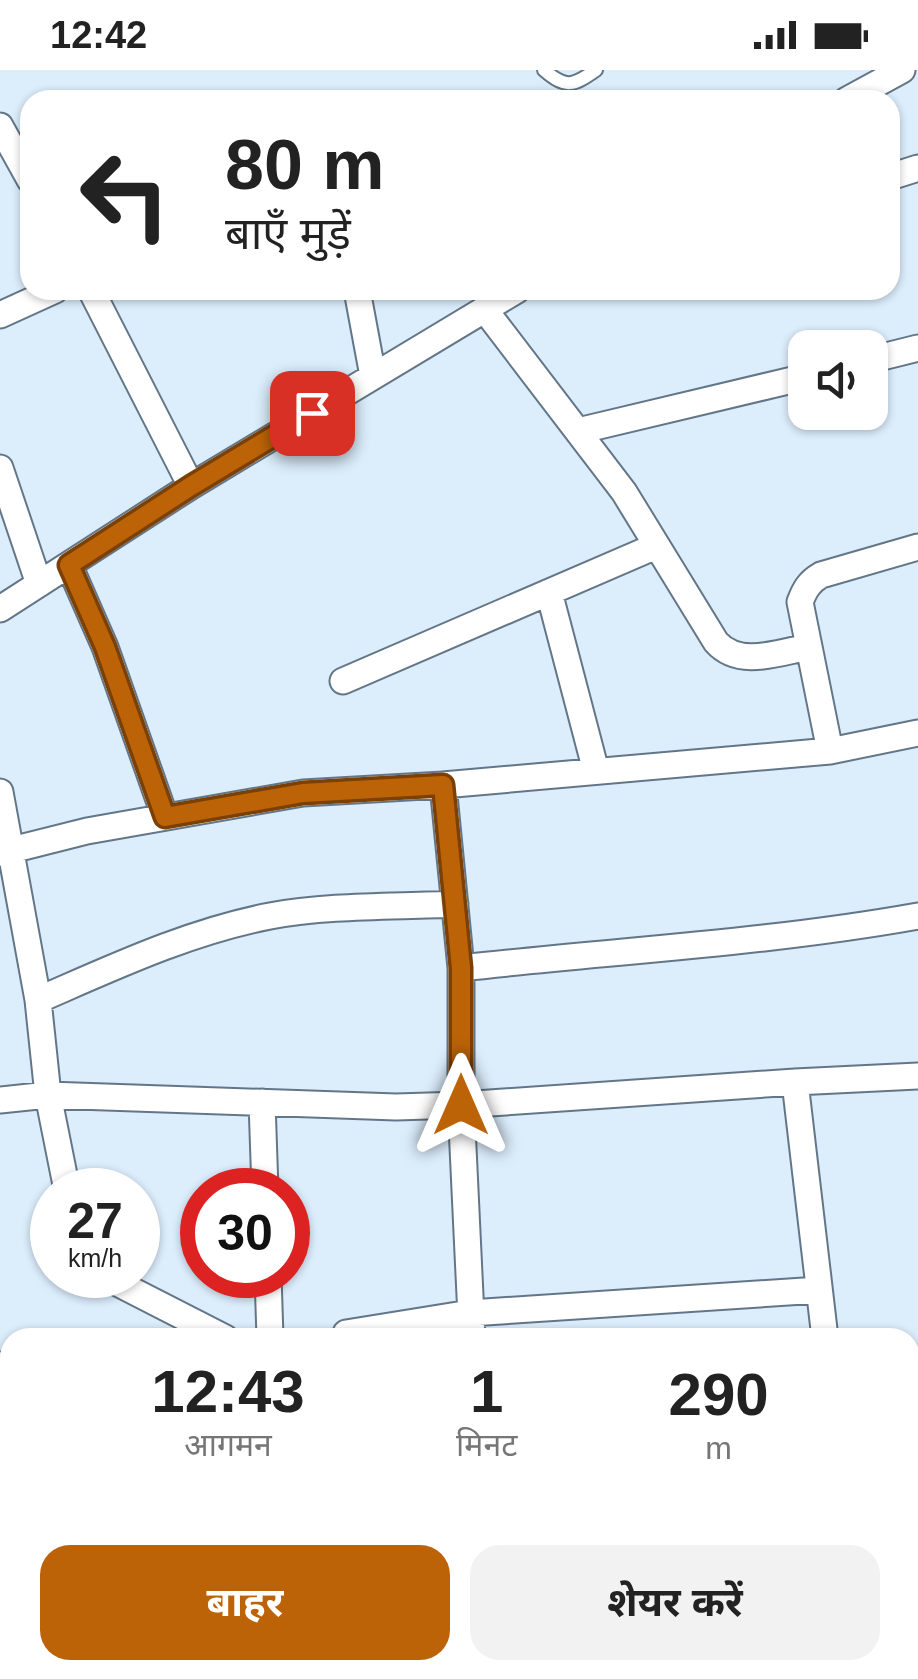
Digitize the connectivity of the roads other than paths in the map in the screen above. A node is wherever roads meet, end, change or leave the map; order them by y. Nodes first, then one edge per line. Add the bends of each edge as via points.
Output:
1 (544, 70) edge
2 (596, 70) edge
3 (902, 70) edge
4 (865, 90) edge
5 (0, 126) edge
6 (20, 162) edge
7 (33, 300) edge
8 (96, 300) edge
9 (359, 300) edge
10 (502, 300) edge
11 (485, 310) junction
12 (0, 315) edge
13 (918, 348) edge
14 (888, 356) edge
15 (373, 376) junction
16 (788, 382) edge
17 (578, 431) junction
18 (0, 468) edge
19 (191, 486) junction
20 (656, 546) junction
21 (918, 546) edge
22 (69, 565) junction
23 (40, 584) junction
24 (548, 592) junction
25 (0, 609) edge
26 (808, 647) junction
27 (342, 681) dead end
28 (918, 733) edge
29 (830, 751) junction
30 (596, 771) junction
31 (443, 785) junction
32 (0, 792) edge
33 (165, 817) junction
34 (6, 851) edge
35 (455, 904) junction
36 (918, 916) edge
37 (461, 968) junction
38 (38, 1000) junction
39 (918, 1076) edge
40 (795, 1082) junction
41 (48, 1095) junction
42 (0, 1100) edge
43 (262, 1102) junction
44 (461, 1105) junction
45 (63, 1168) edge
46 (264, 1168) edge
47 (820, 1290) junction
48 (147, 1298) edge
49 (269, 1298) edge
50 (471, 1325) edge
51 (205, 1328) edge
52 (270, 1328) edge
53 (424, 1328) edge
54 (824, 1328) edge

1 - 2 lane via 570,84
3 - 4 street
5 - 6 street
7 - 12 street
8 - 19 street
9 - 15 street
10 - 11 street
11 - 15 street
11 - 17 street
13 - 14 street
15 - 19 street
16 - 17 street
17 - 20 street
18 - 23 street
19 - 22 street
20 - 24 street
20 - 26 street via 724,651 752,657
21 - 26 street via 810,582 800,602
22 - 23 street
22 - 33 street
23 - 25 street
24 - 27 street
24 - 30 street
26 - 29 street
28 - 29 street
29 - 30 street
30 - 31 street
31 - 33 street via 303,793
31 - 35 street
32 - 34 street
33 - 34 street
34 - 38 street
35 - 37 street
35 - 38 street via 314,911 224,926
36 - 37 street via 755,940
37 - 44 street
38 - 41 street
39 - 40 street
40 - 44 street
40 - 47 street
41 - 42 street
41 - 43 street
41 - 45 street
43 - 44 street
43 - 46 street
44 - 50 street
47 - 50 street
47 - 54 street
48 - 51 street
49 - 52 street
50 - 53 street

